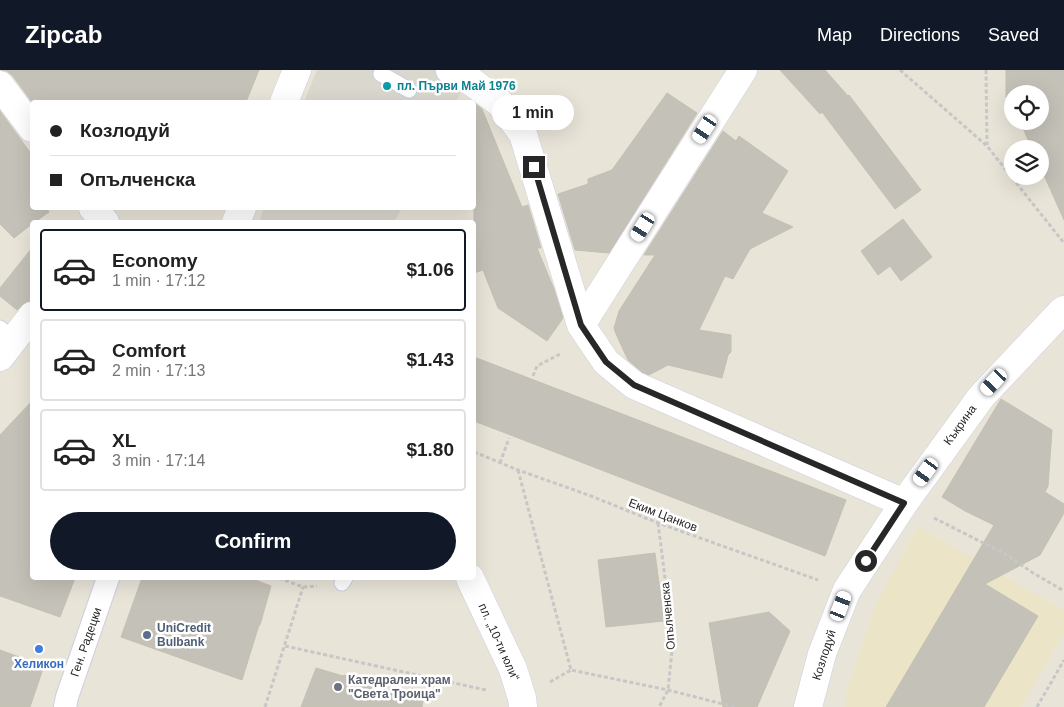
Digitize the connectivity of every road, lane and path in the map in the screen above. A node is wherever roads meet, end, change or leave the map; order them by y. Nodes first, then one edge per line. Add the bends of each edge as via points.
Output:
1 (297, 70) edge
2 (450, 70) edge
3 (743, 70) edge
4 (900, 70) edge
5 (986, 70) edge
6 (381, 74) dead end
7 (404, 81) edge
8 (0, 86) edge
9 (285, 100) edge
10 (30, 125) edge
11 (987, 146) junction
12 (95, 210) edge
13 (102, 220) edge
14 (1064, 244) edge
15 (1064, 310) edge
16 (30, 318) edge
17 (585, 332) junction
18 (4, 342) edge
19 (533, 376) dead end
20 (509, 438) dead end
21 (476, 453) edge
22 (500, 463) junction
23 (518, 470) junction
24 (904, 503) junction
25 (658, 523) junction
26 (107, 580) edge
27 (285, 580) edge
28 (471, 580) edge
29 (847, 590) junction
30 (1064, 591) edge
31 (285, 646) junction
32 (1064, 660) edge
33 (668, 690) junction
34 (523, 703) edge
35 (65, 707) edge
36 (264, 707) edge
37 (659, 707) edge
38 (735, 707) edge
39 (808, 707) edge
40 (1037, 707) edge

1 - 9 street
2 - 17 street via 500,103 523,134
3 - 17 street
4 - 11 path
5 - 11 path
6 - 7 lane
8 - 10 street
11 - 14 path
12 - 13 street
15 - 24 street, Къкрина via 980,397
16 - 18 street
17 - 19 path via 537,366
17 - 24 street via 606,362 634,385
20 - 22 path
21 - 22 path, Еким Цанков
22 - 23 path, Еким Цанков
23 - 25 path, Еким Цанков
23 - 33 path via 571,670
24 - 29 street, Козлодуй
24 - 30 path via 1007,555
25 - 29 path, Еким Цанков
25 - 33 path, Опълченска via 673,641
26 - 35 street, Ген. Радецки
27 - 31 path via 304,587
28 - 34 street, пл. „10-ти юли“ via 513,670
29 - 39 street, Козлодуй via 822,654
31 - 34 path
31 - 36 path
32 - 40 path
33 - 37 path, Опълченска
33 - 38 path

